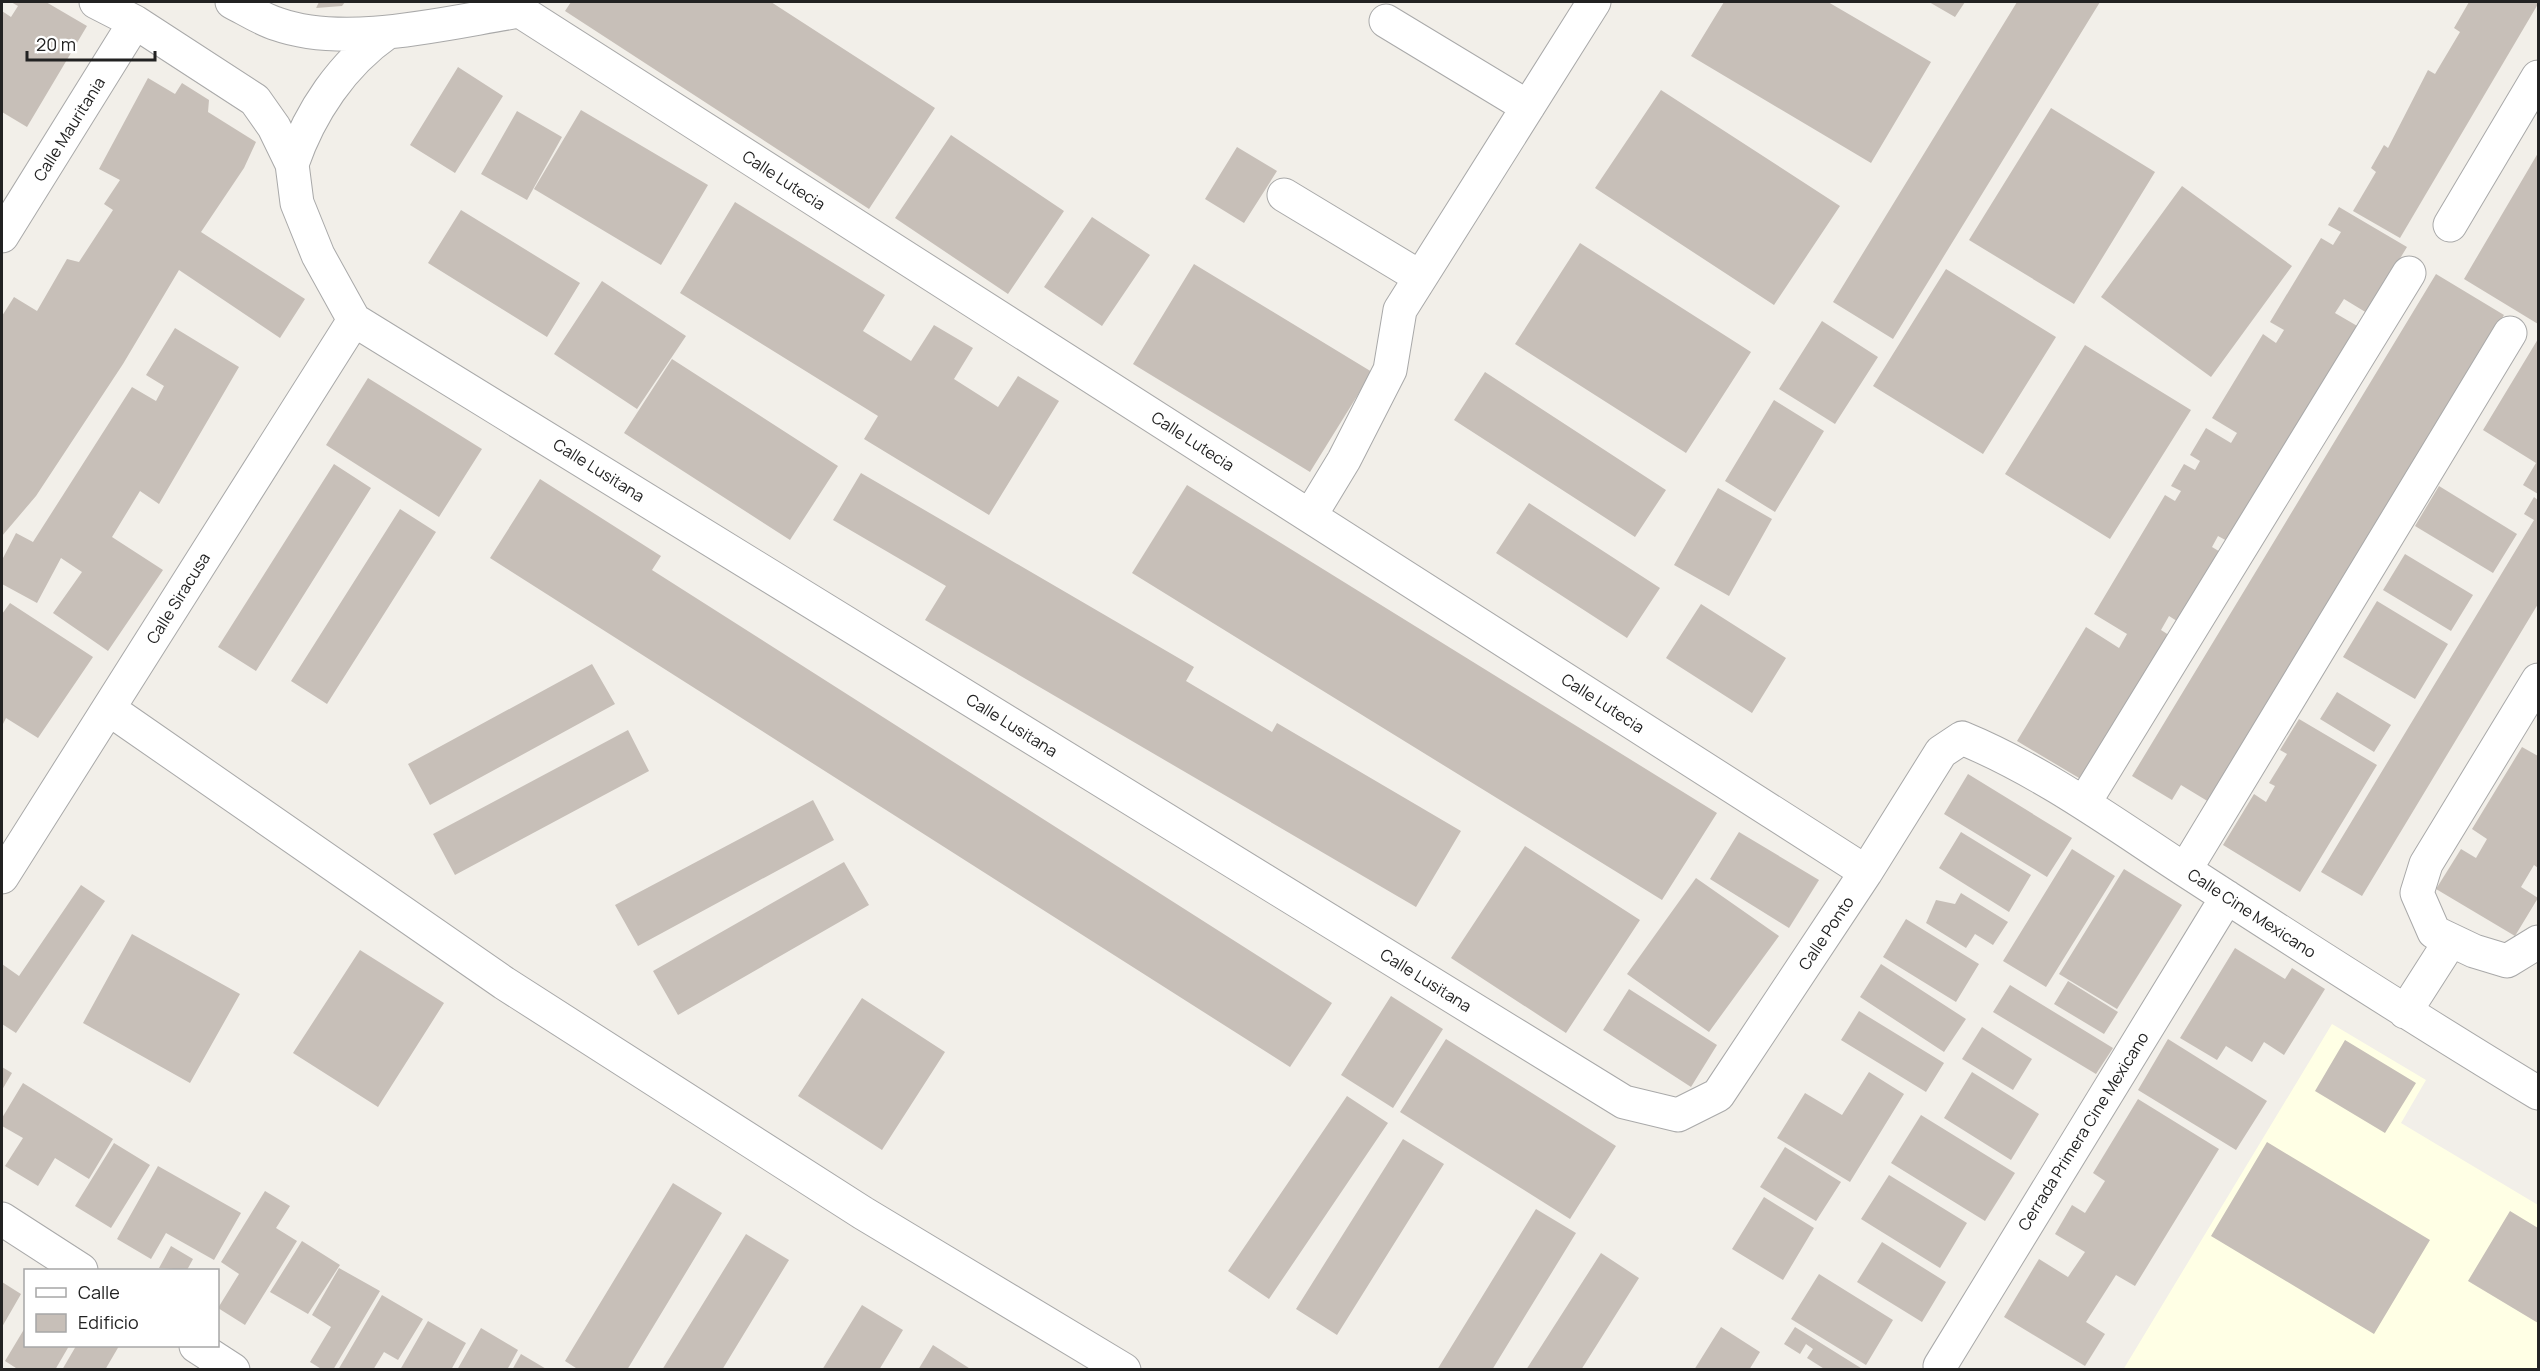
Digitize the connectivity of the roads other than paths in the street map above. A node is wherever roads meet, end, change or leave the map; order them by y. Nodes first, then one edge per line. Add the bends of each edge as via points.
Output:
1 (96, 2) edge
2 (232, 2) edge
3 (1594, 2) edge
4 (524, 6) edge
5 (1386, 21) dead end
6 (135, 22) junction
7 (388, 32) junction
8 (2538, 77) edge
9 (1528, 107) junction
10 (292, 164) junction
11 (1284, 195) dead end
12 (2450, 225) dead end
13 (2, 236) edge
14 (2409, 273) dead end
15 (1420, 278) junction
16 (354, 320) junction
17 (2510, 333) dead end
18 (1310, 516) junction
19 (2538, 680) edge
20 (109, 709) junction
21 (1962, 738) joint
22 (2084, 803) junction
23 (2185, 870) junction
24 (1866, 872) junction
25 (2, 876) edge
26 (2227, 897) junction
27 (2451, 940) junction
28 (2538, 942) edge
29 (2405, 1012) junction
30 (2538, 1093) edge
31 (1678, 1115) joint
32 (2, 1219) edge
33 (79, 1269) edge
34 (198, 1347) edge
35 (1940, 1366) dead end
36 (233, 1370) edge
37 (1124, 1370) edge

1 - 6 street
2 - 7 street via 277,24 302,31
3 - 9 street
4 - 7 street
4 - 18 street, Calle Lutecia
5 - 9 street
6 - 10 street via 255,100
6 - 13 street, Calle Mauritania
7 - 10 street via 360,54 321,102
8 - 12 street
9 - 15 street
10 - 16 street via 297,203 318,255
11 - 15 street
14 - 22 street
15 - 18 street via 1400,310 1390,370
16 - 20 street, Calle Siracusa
16 - 31 street, Calle Lusitana via 1624,1102
17 - 23 street
18 - 24 street, Calle Lutecia
19 - 27 street via 2426,864 2417,893 2434,932
20 - 25 street, Calle Siracusa
20 - 37 street via 504,983 863,1213
21 - 22 street, Calle Cine Mexicano
21 - 24 street, Calle Ponto via 1941,752
22 - 23 street, Calle Cine Mexicano
23 - 26 street, Calle Cine Mexicano
24 - 31 street, Calle Ponto via 1718,1095
26 - 29 street, Calle Cine Mexicano
26 - 35 street, Cerrada Primera Cine Mexicano
27 - 28 street via 2507,961
27 - 29 street
29 - 30 street, Calle Cine Mexicano
32 - 33 street
34 - 36 street

